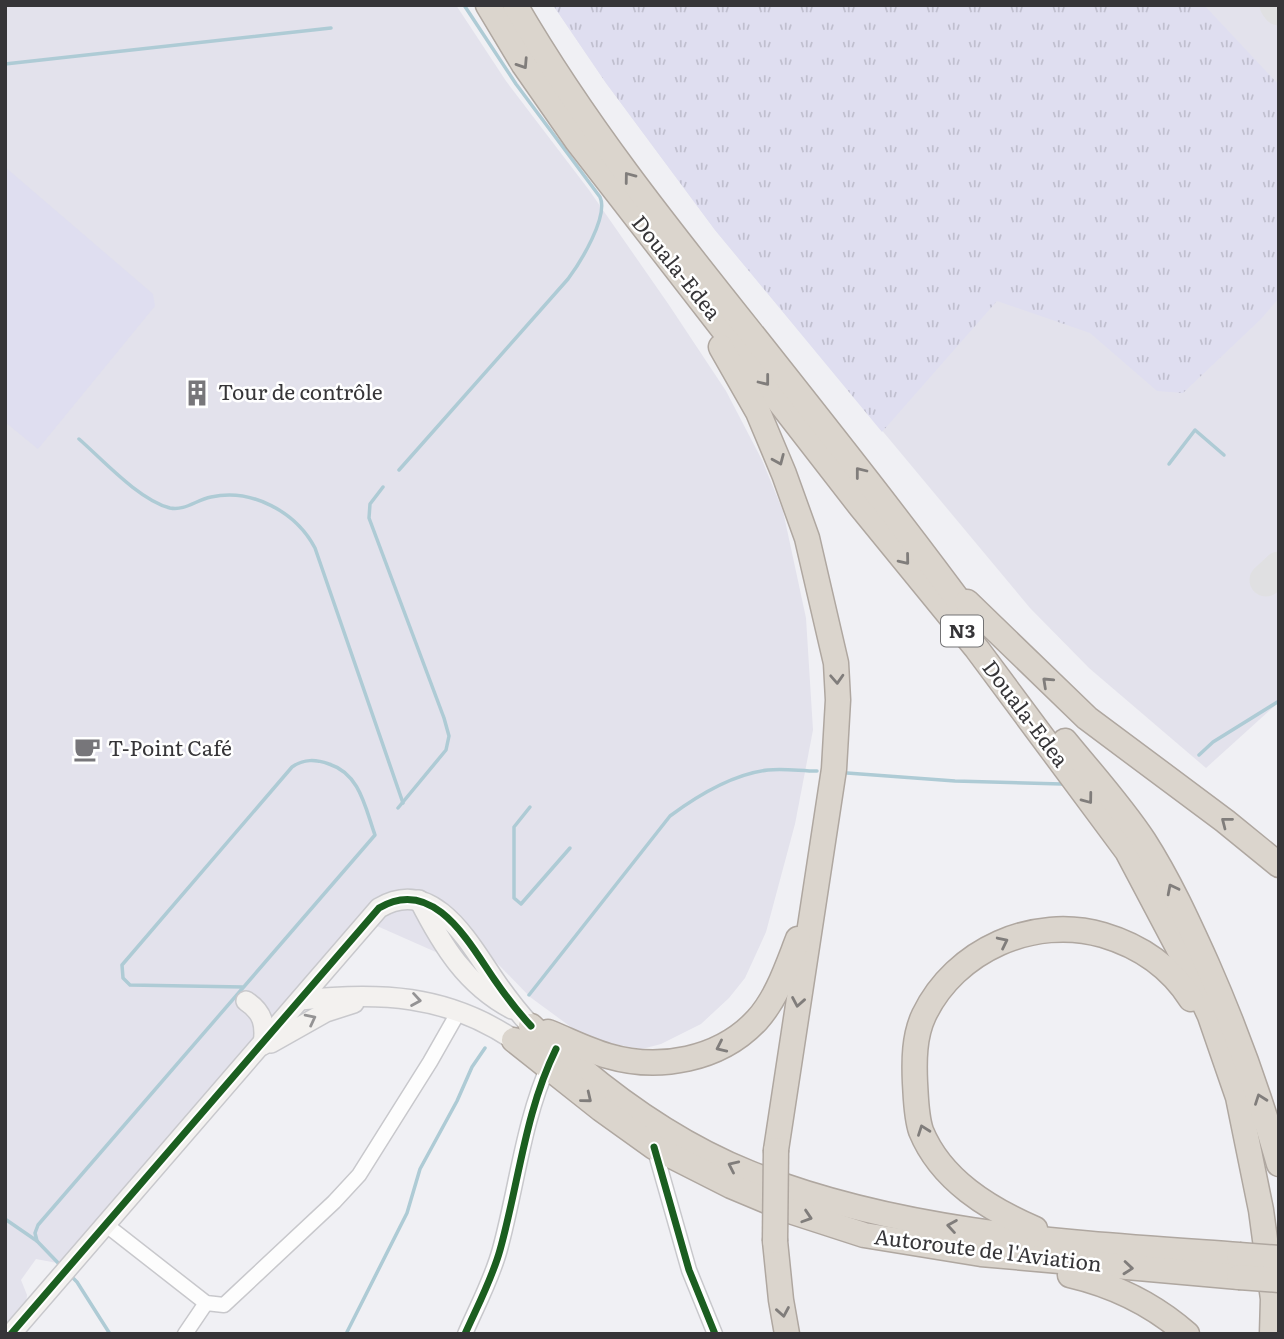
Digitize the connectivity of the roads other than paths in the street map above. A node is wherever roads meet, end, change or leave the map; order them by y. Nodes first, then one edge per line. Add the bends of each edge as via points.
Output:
1 (488, 5) edge
2 (515, 5) edge
3 (632, 213) junction
4 (946, 582) junction
5 (1279, 865) edge
6 (817, 888) junction
7 (383, 996) junction
8 (300, 1000) junction
9 (246, 1001) dead end
10 (458, 1011) junction
11 (521, 1026) junction
12 (258, 1051) junction
13 (552, 1057) junction
14 (1238, 1097) junction
15 (654, 1147) junction
16 (1279, 1164) edge
17 (105, 1224) junction
18 (1068, 1242) junction
19 (981, 1254) junction
20 (1279, 1258) edge
21 (1239, 1266) junction
22 (1279, 1280) edge
23 (206, 1303) junction
24 (11, 1334) edge
25 (185, 1334) edge
26 (465, 1334) edge
27 (715, 1334) edge
28 (787, 1334) edge
29 (1187, 1334) edge
30 (1272, 1334) edge

1 -> 3 highway, Douala-Edea / N3 via 524,65
4 -> 2 highway, Douala-Edea / N3 via 651,206 545,57
3 -> 6 highway via 733,364 758,412 807,538 836,663 838,700 834,769
3 -> 14 highway, Douala-Edea / N3 via 976,649 1127,851 1210,1016
5 -> 4 highway via 1087,718
16 -> 4 highway, Douala-Edea / N3 via 1230,1018 1164,874 1124,812
6 -> 11 highway via 779,988 757,1020 732,1042 699,1057 638,1062
6 -> 28 highway, bridge via 776,1150 775,1241
7 - 8 street, Autoroute de l'Aviation
7 -> 10 street, Autoroute de l'Aviation via 422,1000
12 -> 7 street via 326,1012
8 - 11 street via 379,908 398,900 419,900 460,968
8 - 12 street
9 - 12 street via 261,1016 264,1034
10 - 11 street, Autoroute de l'Aviation via 494,1026
10 - 23 street via 359,1175 224,1305
11 - 13 highway, Autoroute de l'Aviation
12 - 17 street
13 -> 15 highway, Autoroute de l'Aviation via 601,1109
18 -> 13 highway, Autoroute de l'Aviation via 892,1217 796,1191 703,1152
13 - 26 street via 536,1098 500,1251
18 -> 14 highway via 1006,1217 980,1201 938,1160 921,1130 913,1056 923,1016 948,980 975,956 1010,937 1044,930 1087,930 1148,954 1179,980 1206,1021
14 - 30 highway, Douala-Edea / N3 via 1264,1235 1273,1299
15 -> 19 highway, Autoroute de l'Aviation via 793,1212 864,1235
15 - 27 street via 689,1270
17 - 23 street
17 - 24 street
18 - 21 highway, Autoroute de l'Aviation
19 -> 21 highway, Autoroute de l'Aviation
19 - 29 highway via 1097,1281 1159,1310
20 - 21 highway, Autoroute de l'Aviation, bridge
21 - 22 highway, Autoroute de l'Aviation, bridge
23 - 25 street

